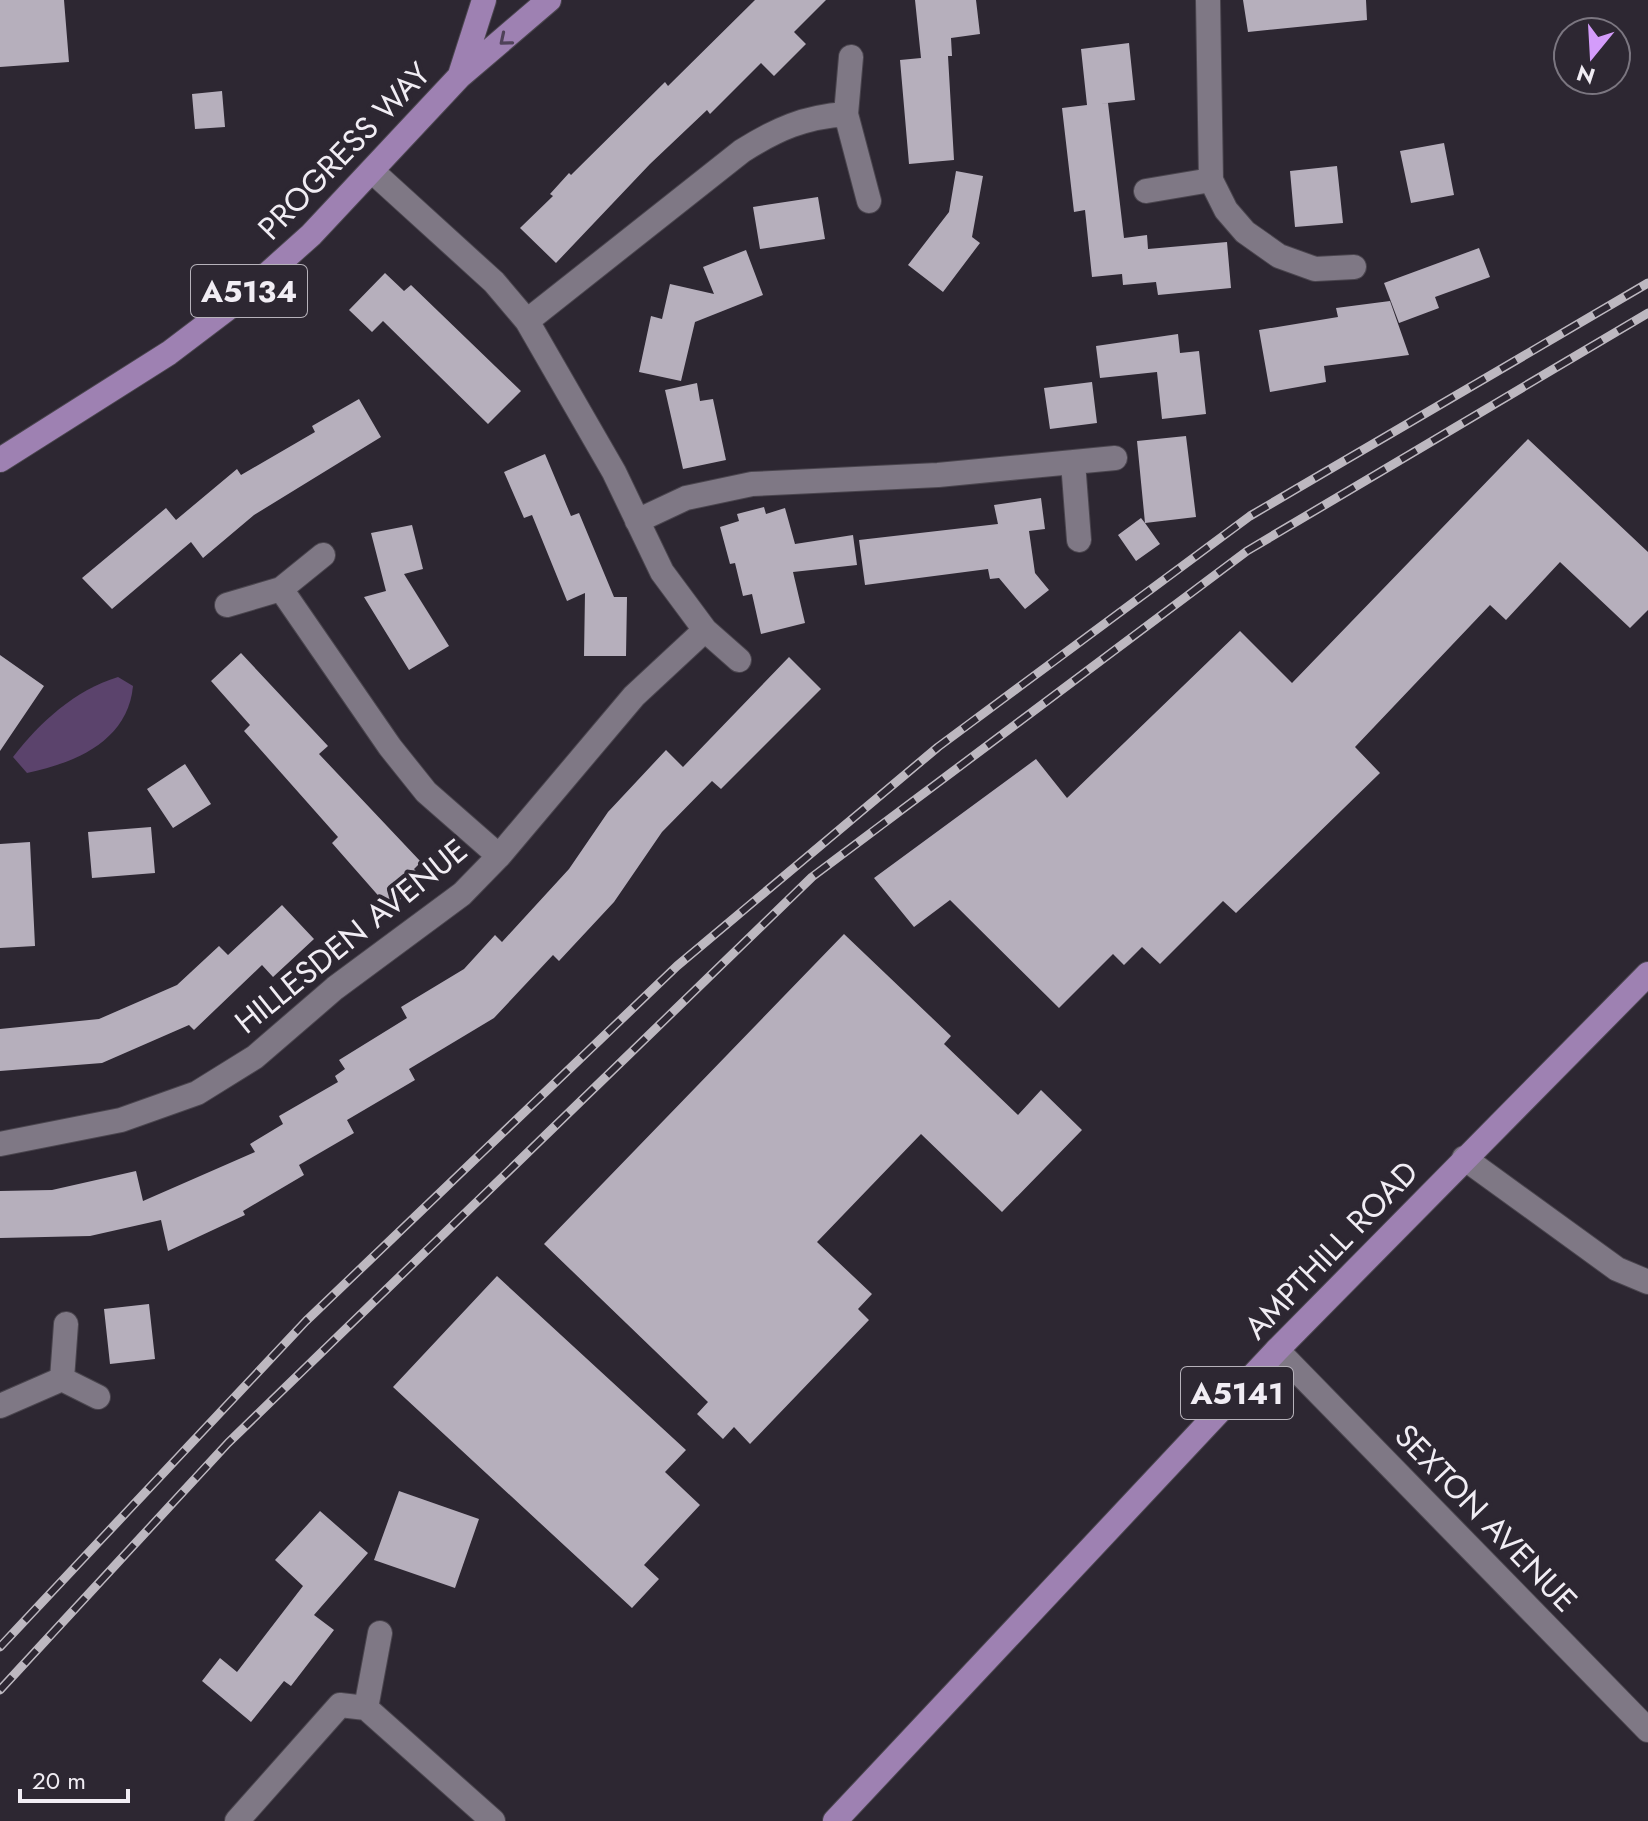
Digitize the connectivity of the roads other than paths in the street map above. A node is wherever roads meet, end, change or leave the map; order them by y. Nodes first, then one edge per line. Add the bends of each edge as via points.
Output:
1 (484, 0) edge
2 (549, 0) edge
3 (1208, 0) edge
4 (851, 57) dead end
5 (459, 77) junction
6 (846, 114) junction
7 (372, 171) junction
8 (1211, 180) junction
9 (1146, 191) dead end
10 (869, 201) dead end
11 (1354, 267) dead end
12 (527, 321) junction
13 (1115, 458) dead end
14 (0, 460) edge
15 (1073, 462) junction
16 (637, 521) junction
17 (1079, 540) dead end
18 (323, 555) dead end
19 (281, 589) junction
20 (227, 605) dead end
21 (705, 630) junction
22 (739, 660) dead end
23 (499, 856) junction
24 (1648, 974) edge
25 (0, 1144) edge
26 (1464, 1158) junction
27 (1648, 1282) edge
28 (66, 1324) dead end
29 (1277, 1350) junction
30 (62, 1379) junction
31 (98, 1397) dead end
32 (0, 1406) edge
33 (380, 1633) dead end
34 (366, 1708) junction
35 (1648, 1730) edge
36 (237, 1821) edge
37 (493, 1821) edge
38 (835, 1821) edge

1 - 5 main road, PROGRESS WAY / A5134
2 -> 5 main road, PROGRESS WAY / A5134
3 - 8 street
4 - 6 street
5 - 7 main road, PROGRESS WAY / A5134
6 - 10 street
6 - 12 street via 811,117 779,128 742,151
7 - 12 street via 494,282
7 - 14 main road, PROGRESS WAY / A5134 via 273,270 204,328
8 - 9 street
8 - 11 street via 1245,232 1279,256 1315,269
12 - 16 street
13 - 15 street
15 - 16 street via 752,484 686,498
15 - 17 street
16 - 21 street via 662,572
18 - 19 street
19 - 20 street
19 - 23 street via 426,792
21 - 22 street
21 - 23 street, HILLESDEN AVENUE via 634,696
23 - 25 street, HILLESDEN AVENUE via 462,894 335,988 255,1057 197,1093 121,1120
24 - 26 main road, AMPTHILL ROAD / A5141
26 - 27 street via 1617,1269
26 - 29 main road, AMPTHILL ROAD / A5141
28 - 30 street
29 - 35 street, SEXTON AVENUE
29 - 38 main road, AMPTHILL ROAD / A5141
30 - 31 street
30 - 32 street
33 - 34 street
34 - 36 street via 340,1705
34 - 37 street

